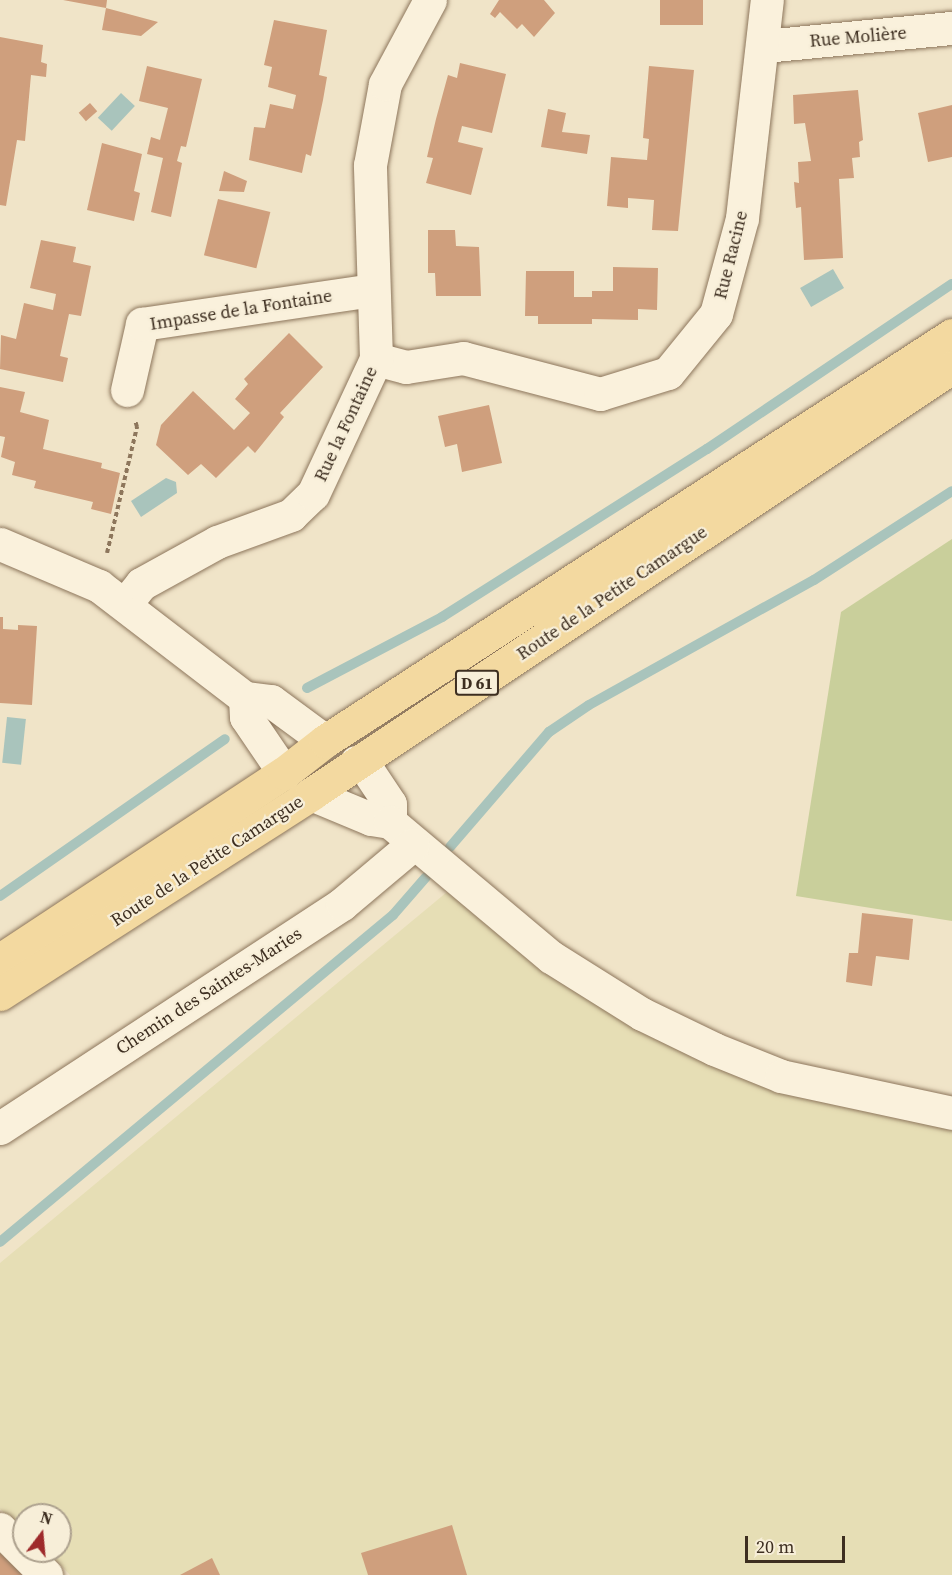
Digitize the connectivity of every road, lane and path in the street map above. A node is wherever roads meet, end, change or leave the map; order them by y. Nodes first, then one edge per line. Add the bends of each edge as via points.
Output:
1 (430, 0) edge
2 (767, 0) edge
3 (952, 28) edge
4 (764, 46) junction
5 (371, 290) junction
6 (952, 335) edge
7 (376, 360) junction
8 (952, 368) edge
9 (127, 390) joint
10 (0, 544) edge
11 (99, 586) junction
12 (125, 604) junction
13 (245, 698) junction
14 (325, 741) junction
15 (356, 762) junction
16 (284, 773) junction
17 (311, 794) junction
18 (401, 833) junction
19 (0, 960) edge
20 (0, 994) edge
21 (952, 1113) edge
22 (0, 1128) edge
23 (0, 1529) edge
24 (46, 1575) edge

1 - 5 street, Rue la Fontaine via 386,84 370,165
2 - 4 street, Rue Racine
3 - 4 street, Rue Molière
4 - 7 street, Rue Racine via 742,218 716,314 668,373 600,394 463,358 406,367
5 - 7 street, Rue la Fontaine
5 - 9 street, Impasse de la Fontaine via 142,324
6 - 14 main road, Route de la Petite Camargue / D 61
7 - 12 street, Rue la Fontaine via 313,494 291,515 217,542 141,584
8 - 15 main road, Route de la Petite Camargue / D 61
9 - 11 path via 137,427
10 - 11 street
11 - 12 street
12 - 13 street
13 - 14 street via 271,701
13 - 16 street via 246,717
14 - 15 main road
14 - 16 main road, Route de la Petite Camargue / D 61
15 - 17 main road, Route de la Petite Camargue / D 61
15 - 18 street via 366,768 390,804
16 - 17 main road
16 - 19 main road, Route de la Petite Camargue / D 61
17 - 18 street
17 - 20 main road, Route de la Petite Camargue / D 61
18 - 21 street via 551,957 652,1019 781,1076
18 - 22 street, Chemin des Saintes-Maries via 342,904
23 - 24 street

